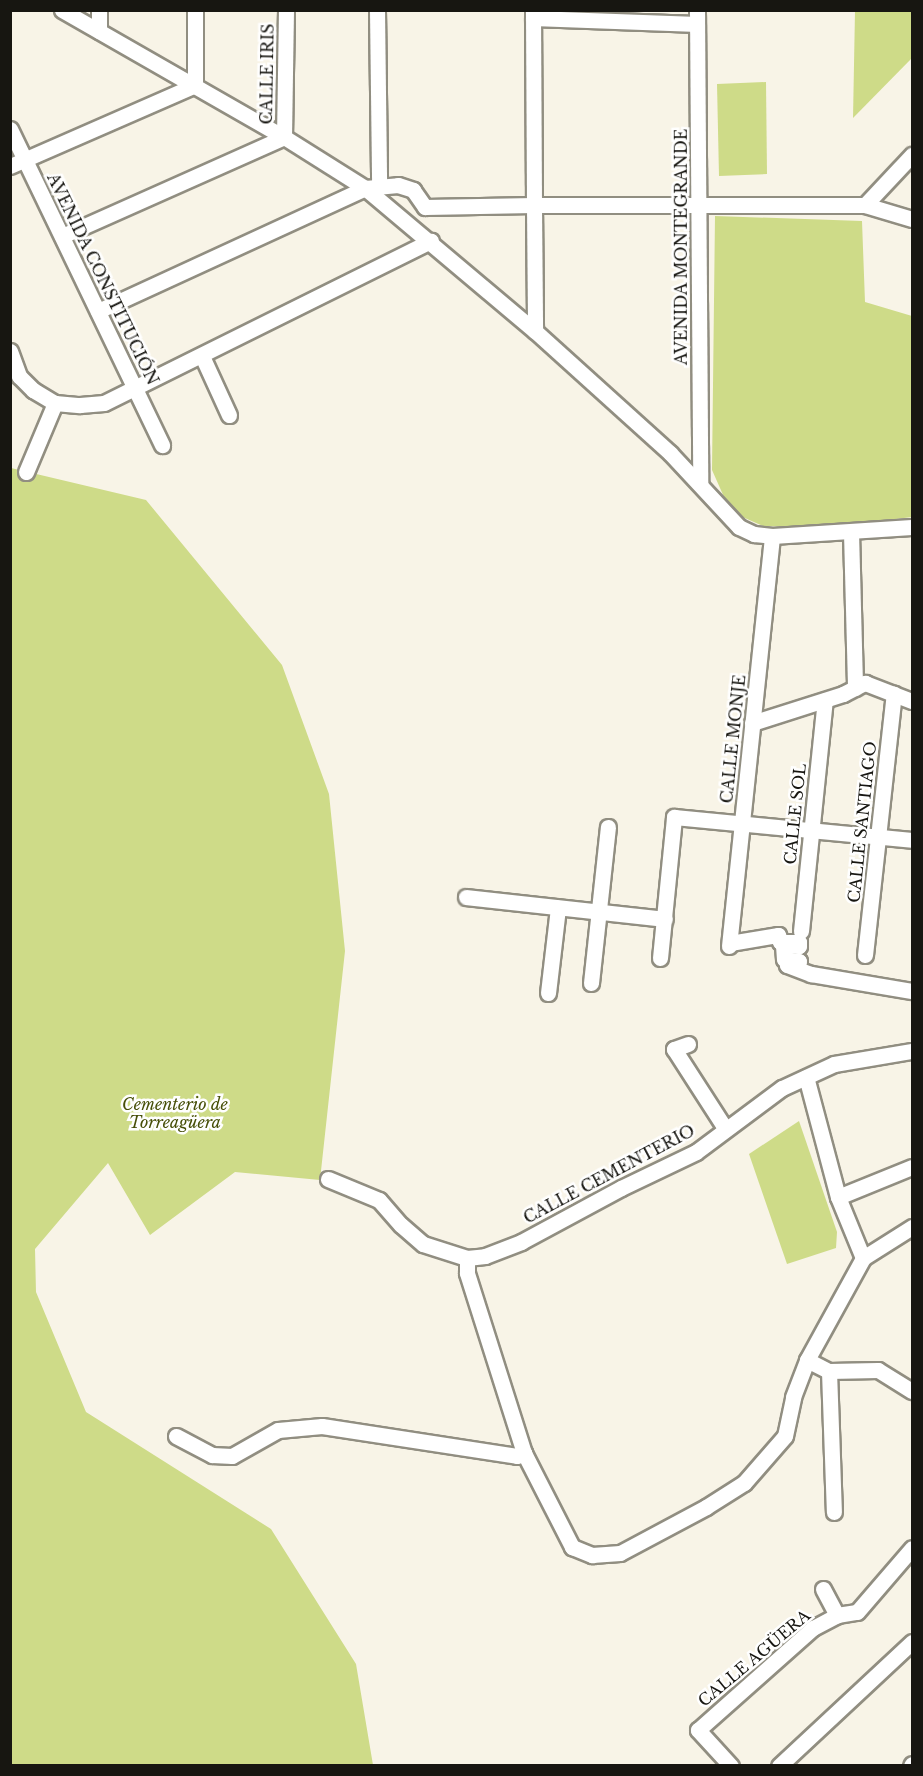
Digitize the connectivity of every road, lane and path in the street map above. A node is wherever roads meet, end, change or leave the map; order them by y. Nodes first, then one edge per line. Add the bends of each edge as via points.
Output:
1 (62, 10) edge
2 (99, 10) edge
3 (195, 10) edge
4 (286, 10) edge
5 (377, 10) edge
6 (533, 14) edge
7 (697, 17) edge
8 (99, 31) junction
9 (195, 85) junction
10 (10, 129) edge
11 (284, 137) junction
12 (912, 155) edge
13 (25, 159) junction
14 (10, 166) edge
15 (372, 187) junction
16 (534, 205) junction
17 (698, 205) junction
18 (865, 205) junction
19 (912, 219) edge
20 (62, 237) junction
21 (431, 241) junction
22 (98, 311) junction
23 (534, 331) junction
24 (10, 351) edge
25 (202, 356) junction
26 (135, 389) junction
27 (55, 403) junction
28 (229, 415) dead end
29 (162, 445) dead end
30 (26, 472) dead end
31 (700, 483) junction
32 (912, 527) edge
33 (850, 532) junction
34 (772, 536) junction
35 (855, 688) junction
36 (894, 694) junction
37 (825, 700) junction
38 (912, 701) edge
39 (752, 723) junction
40 (742, 824) junction
41 (608, 827) dead end
42 (811, 830) junction
43 (880, 837) junction
44 (912, 840) edge
45 (466, 897) dead end
46 (558, 908) junction
47 (598, 912) junction
48 (665, 920) junction
49 (801, 931) dead end
50 (865, 955) dead end
51 (660, 958) dead end
52 (591, 983) dead end
53 (912, 991) edge
54 (548, 993) dead end
55 (688, 1044) dead end
56 (912, 1051) edge
57 (806, 1077) junction
58 (725, 1128) junction
59 (912, 1167) edge
60 (328, 1179) dead end
61 (838, 1197) junction
62 (912, 1227) edge
63 (863, 1257) junction
64 (467, 1258) junction
65 (807, 1360) junction
66 (829, 1371) junction
67 (912, 1391) edge
68 (176, 1436) dead end
69 (524, 1454) junction
70 (834, 1512) dead end
71 (912, 1548) edge
72 (823, 1589) dead end
73 (837, 1615) junction
74 (912, 1642) edge
75 (731, 1766) edge
76 (779, 1766) edge

1 - 8 street
2 - 8 street
3 - 9 street
4 - 11 street, CALLE IRIS
5 - 15 street
6 - 7 street
6 - 16 street
7 - 17 street, AVENIDA MONTEGRANDE
8 - 9 street
9 - 11 street
9 - 13 street
10 - 13 street, AVENIDA CONSTITUCIÓN
11 - 15 street
11 - 20 street
12 - 18 street
13 - 14 street
13 - 20 street, AVENIDA CONSTITUCIÓN
15 - 16 street via 398,185 413,190 425,207
15 - 21 street
15 - 22 street
16 - 17 street
16 - 23 street
17 - 18 street
17 - 31 street, AVENIDA MONTEGRANDE
18 - 19 street
20 - 22 street, AVENIDA CONSTITUCIÓN
21 - 23 street
21 - 25 street
22 - 26 street, AVENIDA CONSTITUCIÓN
23 - 31 street
24 - 27 street via 19,376
25 - 26 street
25 - 28 street
26 - 27 street via 104,403
26 - 29 street, AVENIDA CONSTITUCIÓN
27 - 30 street
31 - 34 street via 734,524 754,534
32 - 33 street
33 - 34 street
33 - 35 street
34 - 39 street, CALLE MONJE
35 - 36 street via 865,683
35 - 37 street
36 - 38 street
36 - 43 street, CALLE SANTIAGO
37 - 39 street
37 - 42 street, CALLE SOL
39 - 40 street, CALLE MONJE
40 - 42 street
40 - 48 street via 674,817
40 - 53 street, CALLE MONJE via 729,945 778,935 780,942 800,942 799,946 783,945 784,959 798,961 798,965 787,965 811,974
41 - 47 street
42 - 43 street
42 - 49 street, CALLE SOL
43 - 44 street
43 - 50 street, CALLE SANTIAGO
45 - 46 street
46 - 47 street
46 - 54 street
47 - 48 street
47 - 52 street
48 - 51 street
55 - 58 street via 674,1049
56 - 57 street, CALLE CEMENTERIO via 834,1064
57 - 58 street, CALLE CEMENTERIO via 782,1088
57 - 61 street
58 - 64 street, CALLE CEMENTERIO via 696,1152 521,1242 485,1256
59 - 61 street
60 - 64 street, CALLE CEMENTERIO via 379,1200 423,1244
61 - 63 street
62 - 63 street
63 - 65 street
64 - 69 street via 467,1273
65 - 66 street
65 - 69 street via 793,1397 785,1436 744,1483 620,1553 592,1555 572,1547
66 - 67 street via 878,1370
66 - 70 street
68 - 69 street via 212,1455 232,1456 278,1430 322,1426
71 - 73 street, CALLE AGÜERA via 856,1612
72 - 73 street
73 - 75 street, CALLE AGÜERA via 813,1628 698,1730
74 - 76 street

